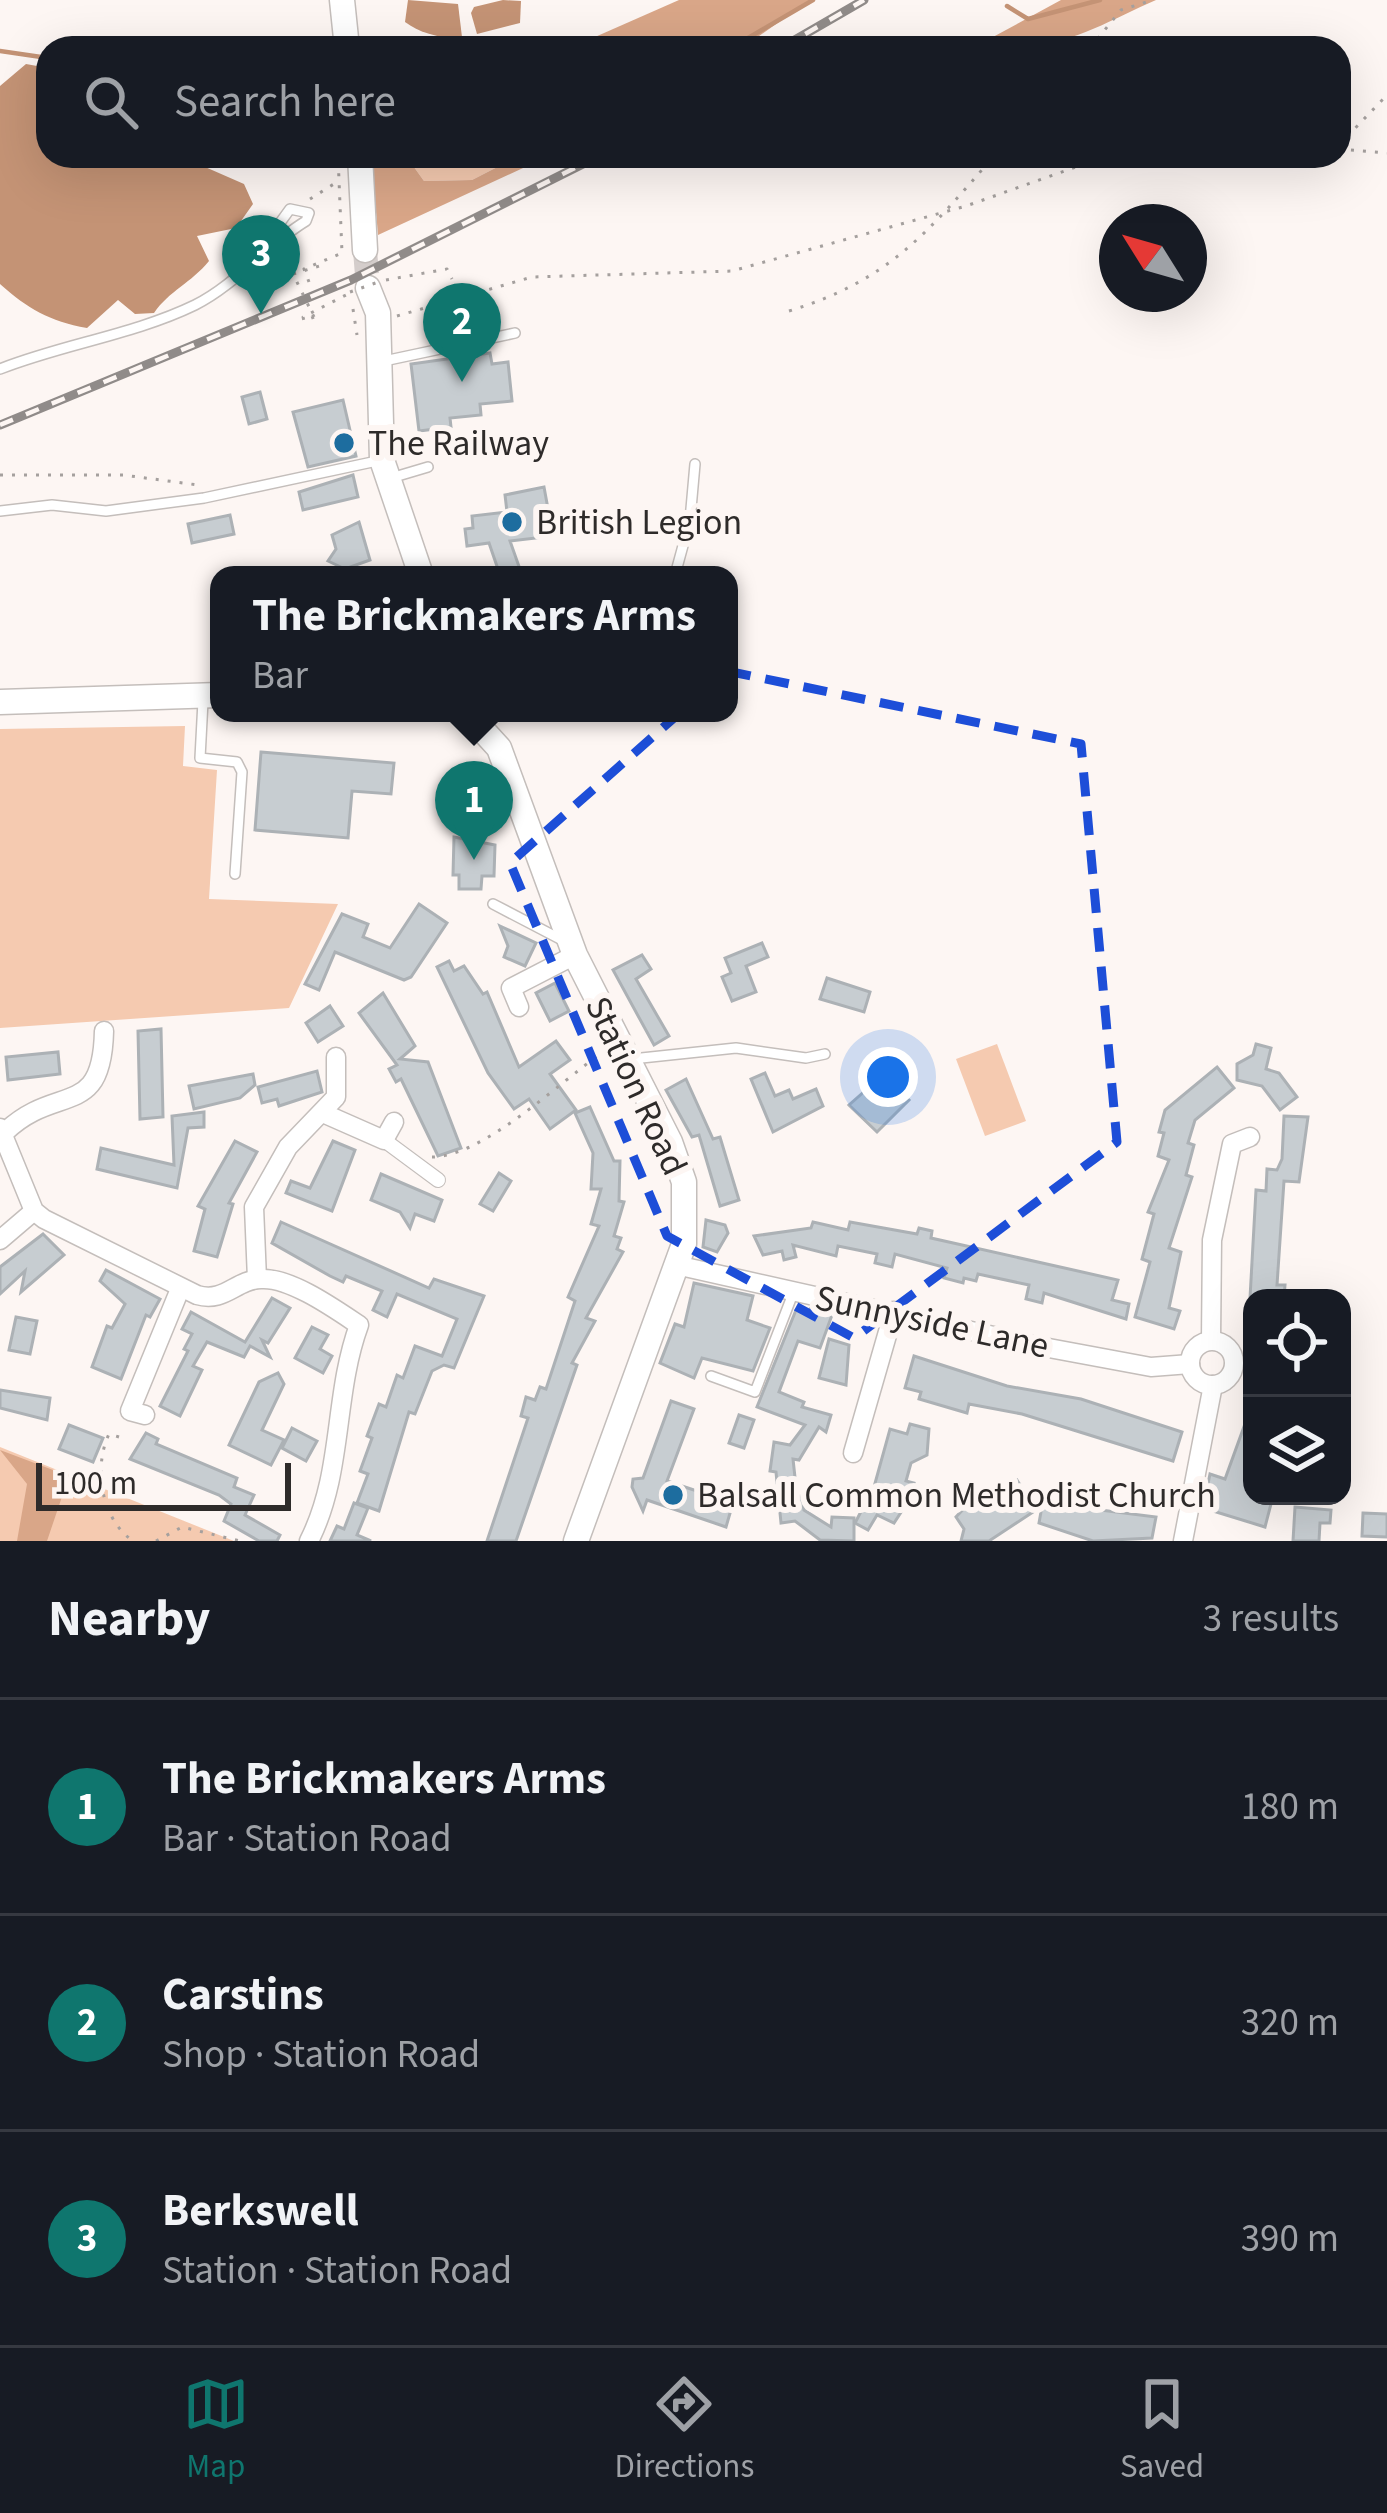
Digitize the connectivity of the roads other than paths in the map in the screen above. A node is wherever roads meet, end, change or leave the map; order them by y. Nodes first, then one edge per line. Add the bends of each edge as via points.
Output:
1 (343, 0) edge
2 (346, 36) edge
3 (361, 168) edge
4 (365, 250) tunnel mouth
5 (248, 267) junction
6 (359, 290) tunnel mouth
7 (514, 333) dead end
8 (369, 355) junction
9 (0, 369) edge
10 (695, 464) dead end
11 (428, 467) dead end
12 (384, 470) junction
13 (0, 511) edge
14 (409, 562) edge
15 (678, 566) edge
16 (210, 695) edge
17 (210, 701) edge
18 (0, 702) edge
19 (475, 722) edge
20 (235, 874) dead end
21 (493, 904) dead end
22 (573, 950) junction
23 (512, 991) dead end
24 (104, 1031) dead end
25 (622, 1050) junction
26 (825, 1054) dead end
27 (336, 1057) dead end
28 (325, 1114) junction
29 (394, 1122) dead end
30 (3, 1130) edge
31 (1233, 1137) dead end
32 (389, 1146) junction
33 (438, 1180) dead end
34 (34, 1210) junction
35 (0, 1240) edge
36 (676, 1265) junction
37 (257, 1279) junction
38 (180, 1288) junction
39 (794, 1292) junction
40 (894, 1311) junction
41 (1211, 1340) junction
42 (1190, 1364) junction
43 (712, 1376) dead end
44 (1213, 1385) junction
45 (145, 1415) dead end
46 (853, 1453) dead end
47 (309, 1541) edge
48 (576, 1541) edge
49 (1184, 1541) edge

1 - 2 street
3 - 4 street
5 - 5 lane via 290,208 309,213 306,221
5 - 9 lane via 194,305
6 - 8 street via 378,313
7 - 8 lane
8 - 12 street
10 - 15 lane
11 - 12 lane
12 - 13 lane via 106,511
12 - 14 street
16 - 18 street
17 - 20 lane via 200,758 237,762 242,772
19 - 22 street, Station Road via 500,748
21 - 22 lane
22 - 23 street
22 - 25 street, Station Road
24 - 30 street via 100,1077 89,1090 33,1107
25 - 26 lane
25 - 36 street, Station Road via 684,1182 686,1226
27 - 28 street via 336,1097
28 - 32 street
28 - 37 street via 288,1147 254,1207
29 - 32 street
30 - 34 street
31 - 41 street via 1212,1240
32 - 33 street
34 - 35 street
34 - 38 street
36 - 39 street, Sunnyside Lane
36 - 48 street, Station Road
37 - 38 street via 222,1297
37 - 47 street via 359,1325 344,1365 336,1465
38 - 45 street via 130,1411
39 - 40 street, Sunnyside Lane
39 - 43 lane via 755,1392
40 - 42 street, Sunnyside Lane via 1151,1367
40 - 46 street
41 - 42 street via 1198,1345
41 - 44 street via 1230,1348 1235,1361 1232,1375
42 - 44 street via 1200,1382
44 - 49 street

